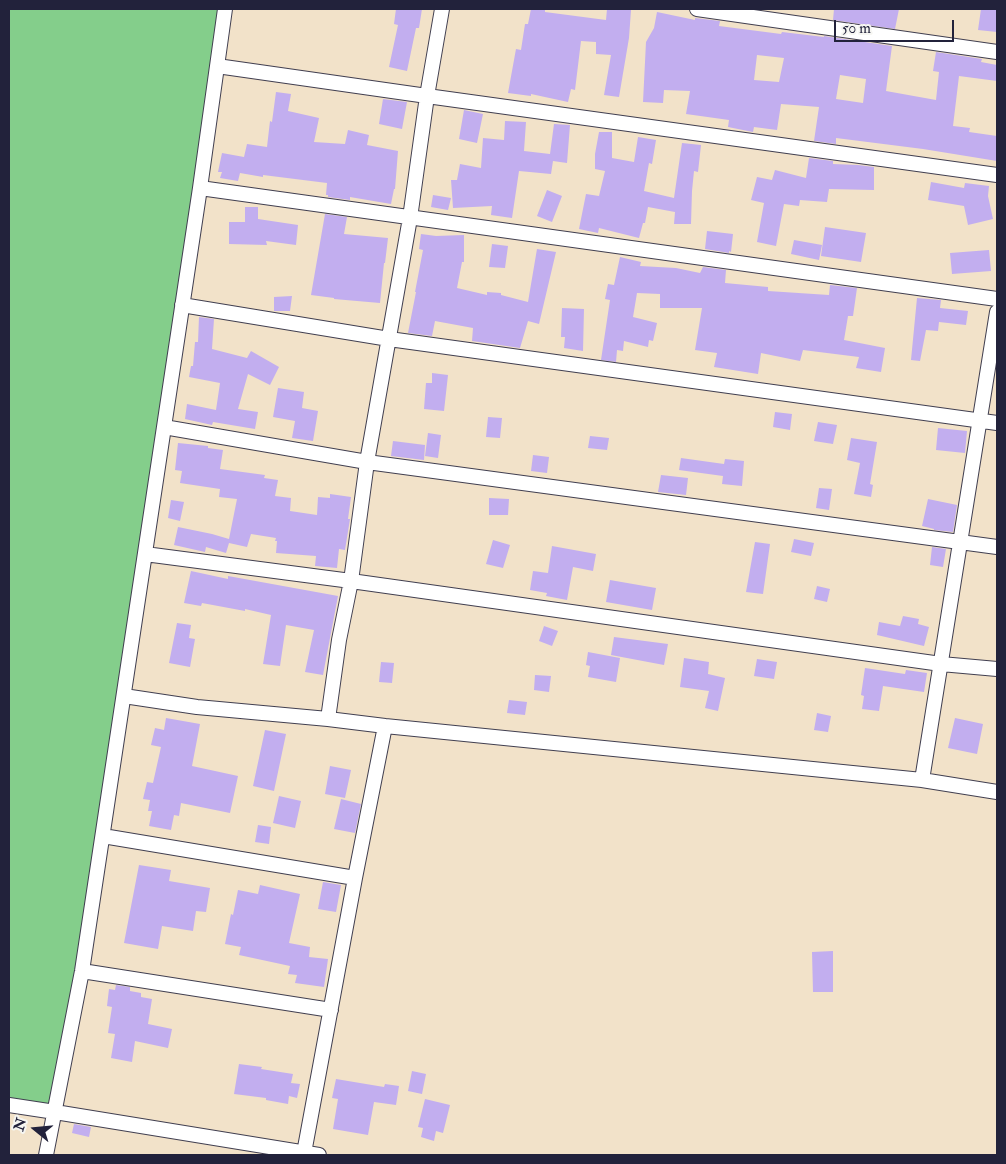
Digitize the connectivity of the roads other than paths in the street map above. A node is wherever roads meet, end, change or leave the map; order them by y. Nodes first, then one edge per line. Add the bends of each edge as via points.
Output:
1 (226, 9) edge
2 (442, 9) edge
3 (697, 9) edge
4 (997, 52) edge
5 (217, 66) junction
6 (427, 96) junction
7 (997, 175) edge
8 (200, 188) junction
9 (410, 218) junction
10 (997, 300) edge
11 (182, 305) junction
12 (997, 312) edge
13 (389, 339) junction
14 (980, 420) junction
15 (997, 423) edge
16 (164, 427) junction
17 (367, 462) junction
18 (960, 542) junction
19 (997, 547) edge
20 (145, 554) junction
21 (351, 581) junction
22 (941, 664) junction
23 (997, 669) edge
24 (124, 696) junction
25 (328, 719) junction
26 (385, 726) junction
27 (922, 780) junction
28 (997, 792) edge
29 (102, 836) junction
30 (355, 878) junction
31 (82, 971) junction
32 (331, 1010) junction
33 (9, 1105) edge
34 (55, 1112) junction
35 (304, 1153) junction
36 (46, 1155) edge
37 (319, 1155) edge

1 - 5 street
2 - 6 street
3 - 4 street
5 - 6 street
5 - 8 street
6 - 7 street
6 - 9 street
8 - 9 street
8 - 11 street
9 - 10 street
9 - 13 street
11 - 13 street
11 - 16 street
12 - 14 street
13 - 14 street
13 - 17 street
14 - 15 street
14 - 18 street
16 - 17 street
16 - 20 street
17 - 18 street
17 - 21 street
18 - 19 street
18 - 22 street
20 - 21 street
20 - 24 street
21 - 22 street
21 - 25 street
22 - 23 street
22 - 27 street
24 - 25 street via 197,707
24 - 29 street
25 - 26 street
26 - 27 street
26 - 30 street
27 - 28 street
29 - 30 street
29 - 31 street
30 - 32 street
31 - 32 street
31 - 34 street
32 - 35 street
33 - 34 street
34 - 35 street
34 - 36 street
35 - 37 street

